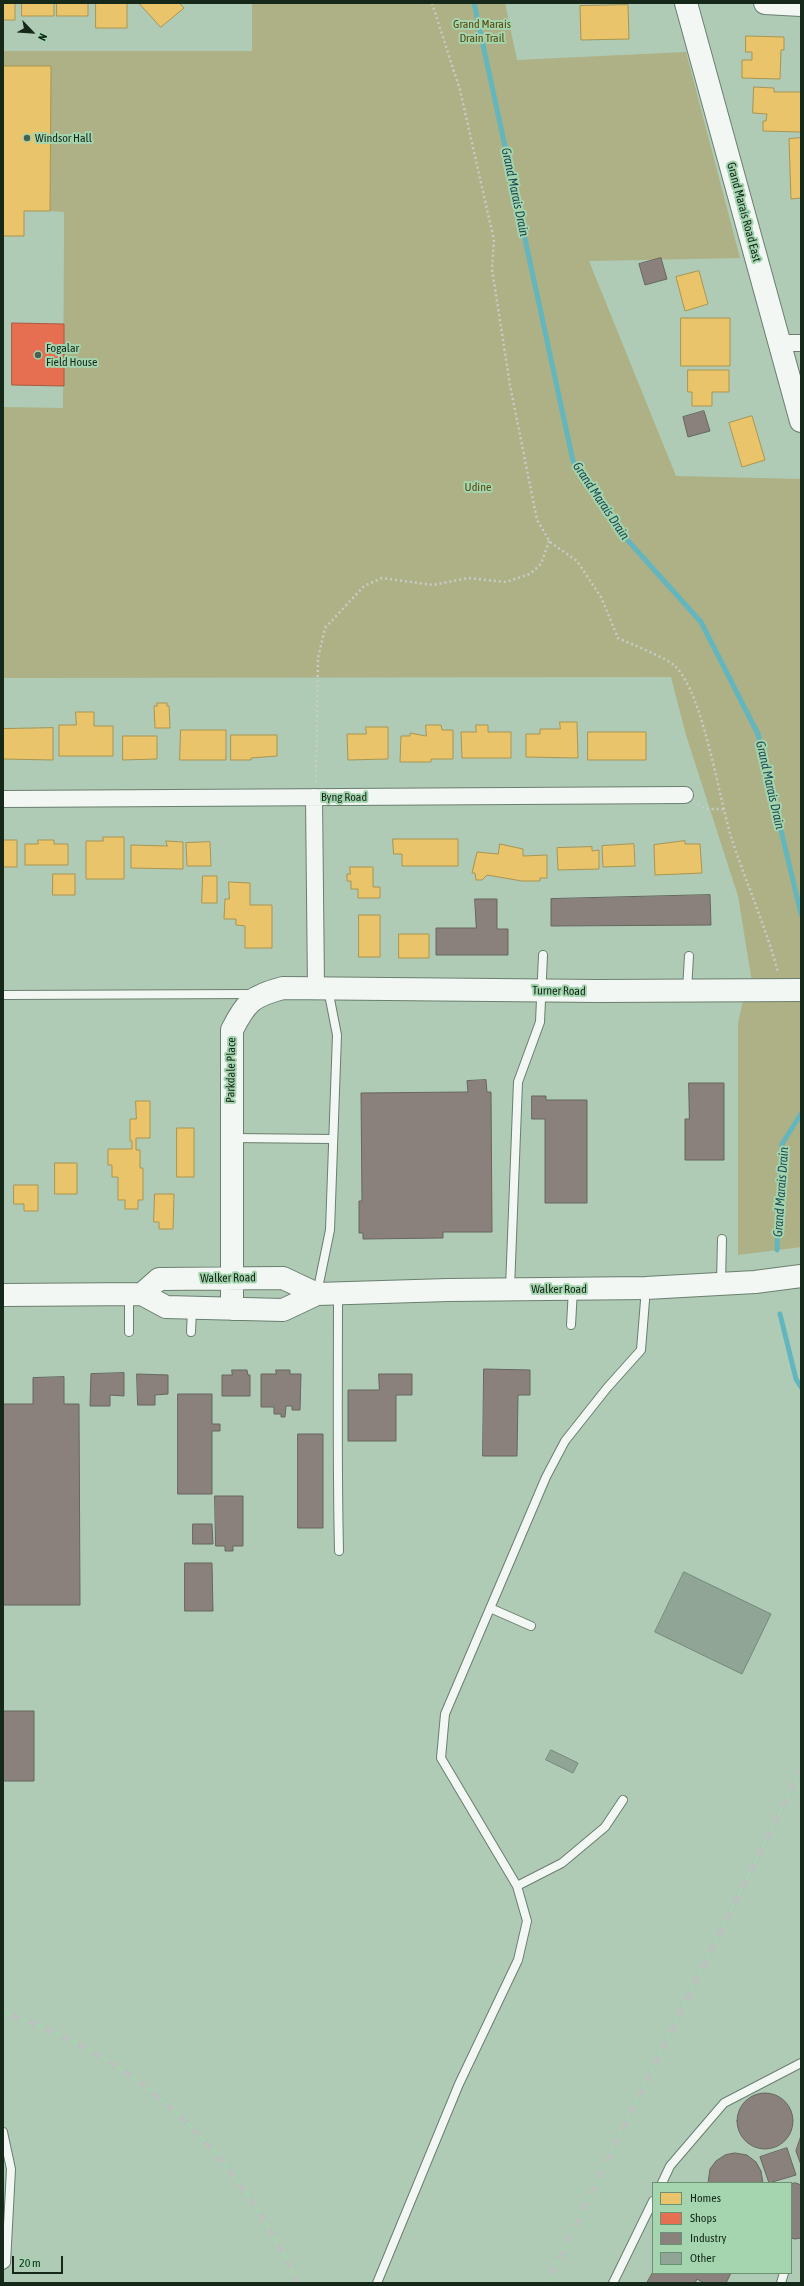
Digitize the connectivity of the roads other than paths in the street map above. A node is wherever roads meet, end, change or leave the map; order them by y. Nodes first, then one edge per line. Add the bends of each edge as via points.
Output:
1 (686, 3) edge
2 (766, 3) edge
3 (801, 5) edge
4 (779, 343) junction
5 (801, 343) edge
6 (801, 421) edge
7 (685, 795) road end
8 (314, 797) junction
9 (3, 799) edge
10 (543, 955) dead end
11 (689, 956) dead end
12 (322, 989) junction
13 (801, 990) edge
14 (542, 991) junction
15 (687, 991) junction
16 (260, 994) junction
17 (3, 995) edge
18 (231, 1138) junction
19 (333, 1139) junction
20 (722, 1239) dead end
21 (801, 1276) edge
22 (232, 1278) junction
23 (721, 1284) junction
24 (646, 1288) junction
25 (510, 1289) junction
26 (573, 1289) junction
27 (136, 1294) junction
28 (327, 1294) junction
29 (3, 1295) edge
30 (192, 1308) junction
31 (232, 1309) junction
32 (571, 1325) dead end
33 (129, 1332) dead end
34 (191, 1332) dead end
35 (339, 1551) dead end
36 (490, 1608) junction
37 (531, 1626) dead end
38 (623, 1800) dead end
39 (517, 1886) junction
40 (801, 2063) edge
41 (3, 2132) edge
42 (4, 2141) edge
43 (662, 2182) edge
44 (652, 2203) edge
45 (3, 2264) edge
46 (377, 2283) edge
47 (613, 2283) edge

1 - 4 street, Grand Marais Road East
2 - 3 street
4 - 5 street
4 - 6 street, Grand Marais Road East
7 - 8 street, Byng Road
8 - 9 street, Byng Road
8 - 12 street
10 - 14 lane
11 - 15 lane
12 - 14 street, Turner Road
12 - 16 street, Parkdale Place via 282,988
12 - 19 lane via 337,1035
13 - 15 street, Turner Road
14 - 15 street, Turner Road
14 - 25 lane via 540,1022 518,1082
16 - 17 lane
16 - 18 street, Parkdale Place via 242,1009 232,1030
18 - 19 lane
18 - 22 street, Parkdale Place
19 - 28 lane
20 - 23 lane
21 - 23 street, Walker Road
22 - 27 street, Walker Road via 159,1279
22 - 28 street, Walker Road via 283,1278
22 - 31 street, Parkdale Place
23 - 24 street, Walker Road
24 - 26 street, Walker Road
24 - 36 lane via 641,1350 565,1441 546,1477
25 - 26 street, Walker Road
25 - 28 street, Walker Road
26 - 32 lane
27 - 29 street, Walker Road
27 - 30 street, Walker Road via 166,1307
27 - 33 lane
28 - 31 street, Walker Road via 284,1310
28 - 35 lane via 339,1390
30 - 31 street, Walker Road
30 - 34 lane
36 - 37 lane
36 - 39 lane via 445,1714 441,1758
38 - 39 lane via 605,1826 562,1863
39 - 46 lane via 527,1921 518,1960 459,2084
40 - 43 lane via 724,2103 670,2166
41 - 42 lane
42 - 45 lane via 11,2169 6,2263
44 - 47 lane

